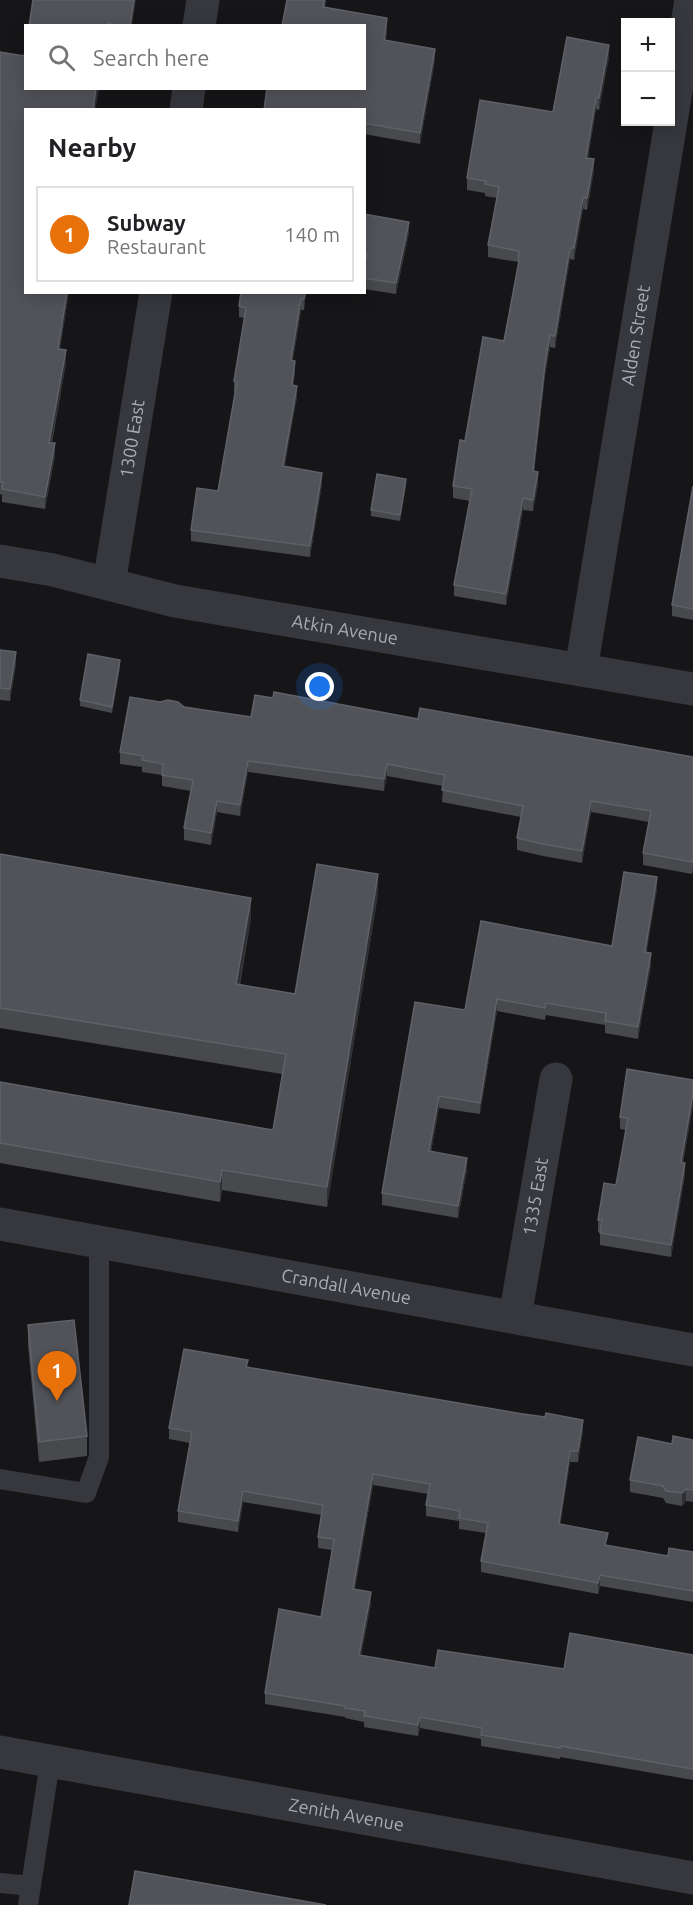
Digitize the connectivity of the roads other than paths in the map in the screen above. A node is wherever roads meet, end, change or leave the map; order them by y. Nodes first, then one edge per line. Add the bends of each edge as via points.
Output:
1 (203, 0) edge
2 (691, 0) edge
3 (199, 24) edge
4 (189, 90) edge
5 (186, 108) edge
6 (156, 294) edge
7 (0, 561) edge
8 (109, 584) junction
9 (581, 670) junction
10 (693, 689) edge
11 (556, 1079) dead end
12 (0, 1224) edge
13 (99, 1241) junction
14 (515, 1317) junction
15 (693, 1350) edge
16 (0, 1479) edge
17 (0, 1752) edge
18 (50, 1762) junction
19 (693, 1878) edge
20 (0, 1882) edge
21 (29, 1896) edge

1 - 3 street
2 - 9 street, Alden Street
4 - 5 street
6 - 8 street, 1300 East
7 - 8 street, Atkin Avenue
8 - 9 street, Atkin Avenue via 175,601
9 - 10 street, Atkin Avenue
11 - 14 street, 1335 East
12 - 13 street, Crandall Avenue
13 - 14 street, Crandall Avenue
13 - 16 lane via 99,1457 86,1493
14 - 15 street, Crandall Avenue
17 - 18 street, Zenith Avenue
18 - 19 street, Zenith Avenue
18 - 21 lane
20 - 21 lane

